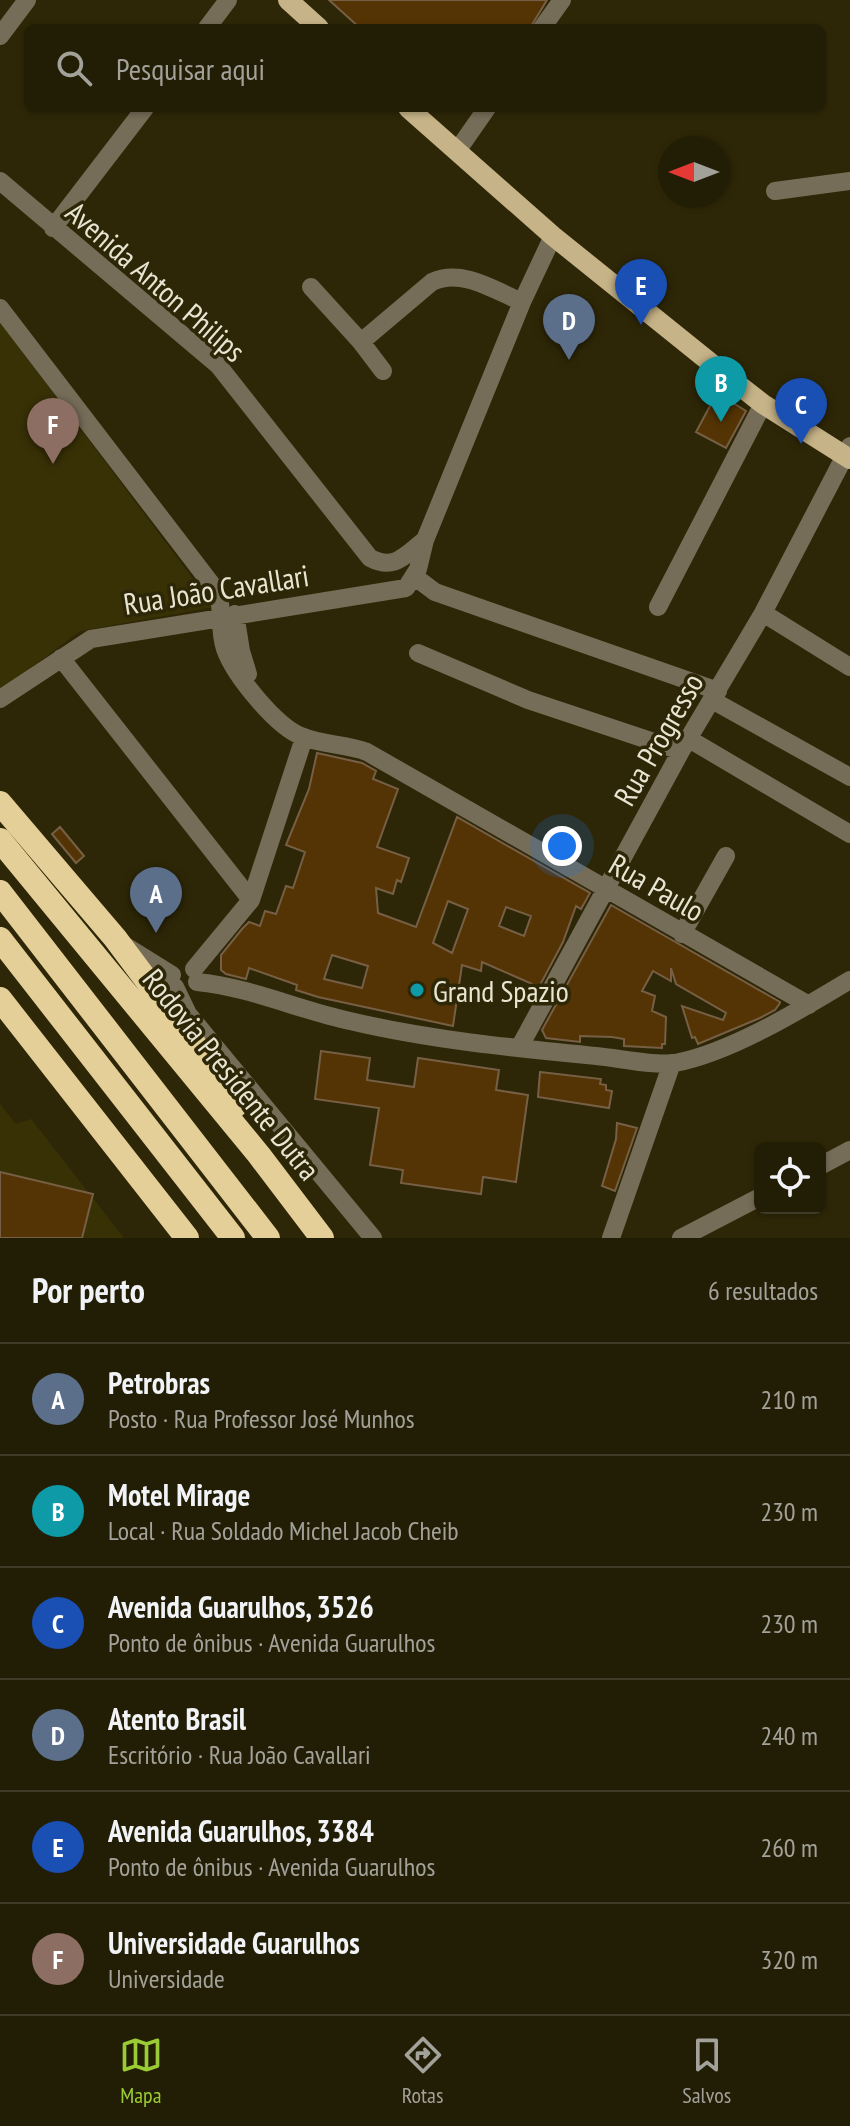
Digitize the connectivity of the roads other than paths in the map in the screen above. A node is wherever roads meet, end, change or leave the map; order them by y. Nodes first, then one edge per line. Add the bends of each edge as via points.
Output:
1 (27, 0) edge
2 (228, 0) edge
3 (288, 0) edge
4 (562, 0) edge
5 (210, 24) edge
6 (315, 24) edge
7 (545, 24) edge
8 (0, 36) edge
9 (142, 112) edge
10 (413, 112) edge
11 (484, 112) edge
12 (457, 151) junction
13 (850, 181) edge
14 (2, 187) edge
15 (775, 191) dead end
16 (53, 228) junction
17 (553, 236) junction
18 (311, 287) dead end
19 (522, 302) junction
20 (0, 308) edge
21 (361, 342) junction
22 (383, 371) dead end
23 (763, 404) junction
24 (848, 454) edge
25 (425, 540) junction
26 (370, 558) junction
27 (395, 562) junction
28 (415, 577) junction
29 (400, 591) junction
30 (359, 594) junction
31 (658, 607) dead end
32 (763, 613) junction
33 (227, 616) junction
34 (418, 653) dead end
35 (61, 658) junction
36 (850, 667) edge
37 (715, 696) junction
38 (0, 699) edge
39 (304, 738) junction
40 (685, 745) junction
41 (850, 777) edge
42 (0, 803) edge
43 (850, 834) edge
44 (0, 840) edge
45 (726, 856) dead end
46 (606, 889) junction
47 (0, 892) edge
48 (251, 900) junction
49 (682, 934) junction
50 (115, 938) junction
51 (0, 939) edge
52 (187, 976) junction
53 (850, 980) edge
54 (809, 1005) junction
55 (3, 1006) edge
56 (519, 1048) junction
57 (672, 1063) junction
58 (850, 1150) edge
59 (259, 1155) junction
60 (826, 1163) edge
61 (754, 1200) edge
62 (187, 1238) edge
63 (233, 1238) edge
64 (268, 1238) edge
65 (322, 1238) edge
66 (373, 1238) edge
67 (611, 1238) edge
68 (681, 1238) edge

1 - 8 street
2 - 5 street
3 - 6 main road
4 - 7 street
9 - 16 street
10 - 12 main road
11 - 12 street
12 - 17 main road
13 - 15 street
14 - 16 street, Avenida Anton Philips
16 - 26 street, Avenida Anton Philips via 218,365
17 - 19 street
17 - 23 main road
18 - 21 street
19 - 21 street via 462,277 442,277
19 - 25 street
20 - 33 street via 219,594
21 - 22 street
23 - 24 main road
23 - 31 street
24 - 32 street, Rua Progresso
25 - 27 street
25 - 28 street
26 - 27 street
26 - 30 street via 373,580
27 - 29 street
28 - 29 street
28 - 37 street via 435,592
29 - 30 street, Rua João Cavallari
30 - 33 street, Rua João Cavallari
32 - 36 street
32 - 37 street, Rua Progresso
33 - 35 street, Rua João Cavallari via 91,639
33 - 39 street via 255,693 274,718
34 - 40 street via 528,700
35 - 38 street, Rua João Cavallari
35 - 48 street
37 - 40 street, Rua Progresso
37 - 41 street
39 - 46 street, Rua Paulo via 367,752
39 - 48 street
40 - 43 street
40 - 46 street, Rua Progresso
42 - 50 highway
44 - 59 highway, Rodovia Presidente Dutra
45 - 49 street
46 - 49 street, Rua Paulo
46 - 56 street, Rua Progresso
47 - 64 highway
48 - 52 street
49 - 54 street, Rua Paulo
50 - 52 street via 137,955
50 - 59 highway via 207,1061
51 - 63 highway
52 - 56 street via 349,1021
52 - 66 street via 188,1014
53 - 54 street
54 - 57 street via 735,1041
55 - 62 highway
56 - 57 street
57 - 67 street
58 - 60 street
59 - 65 highway, Rodovia Presidente Dutra
61 - 68 street

